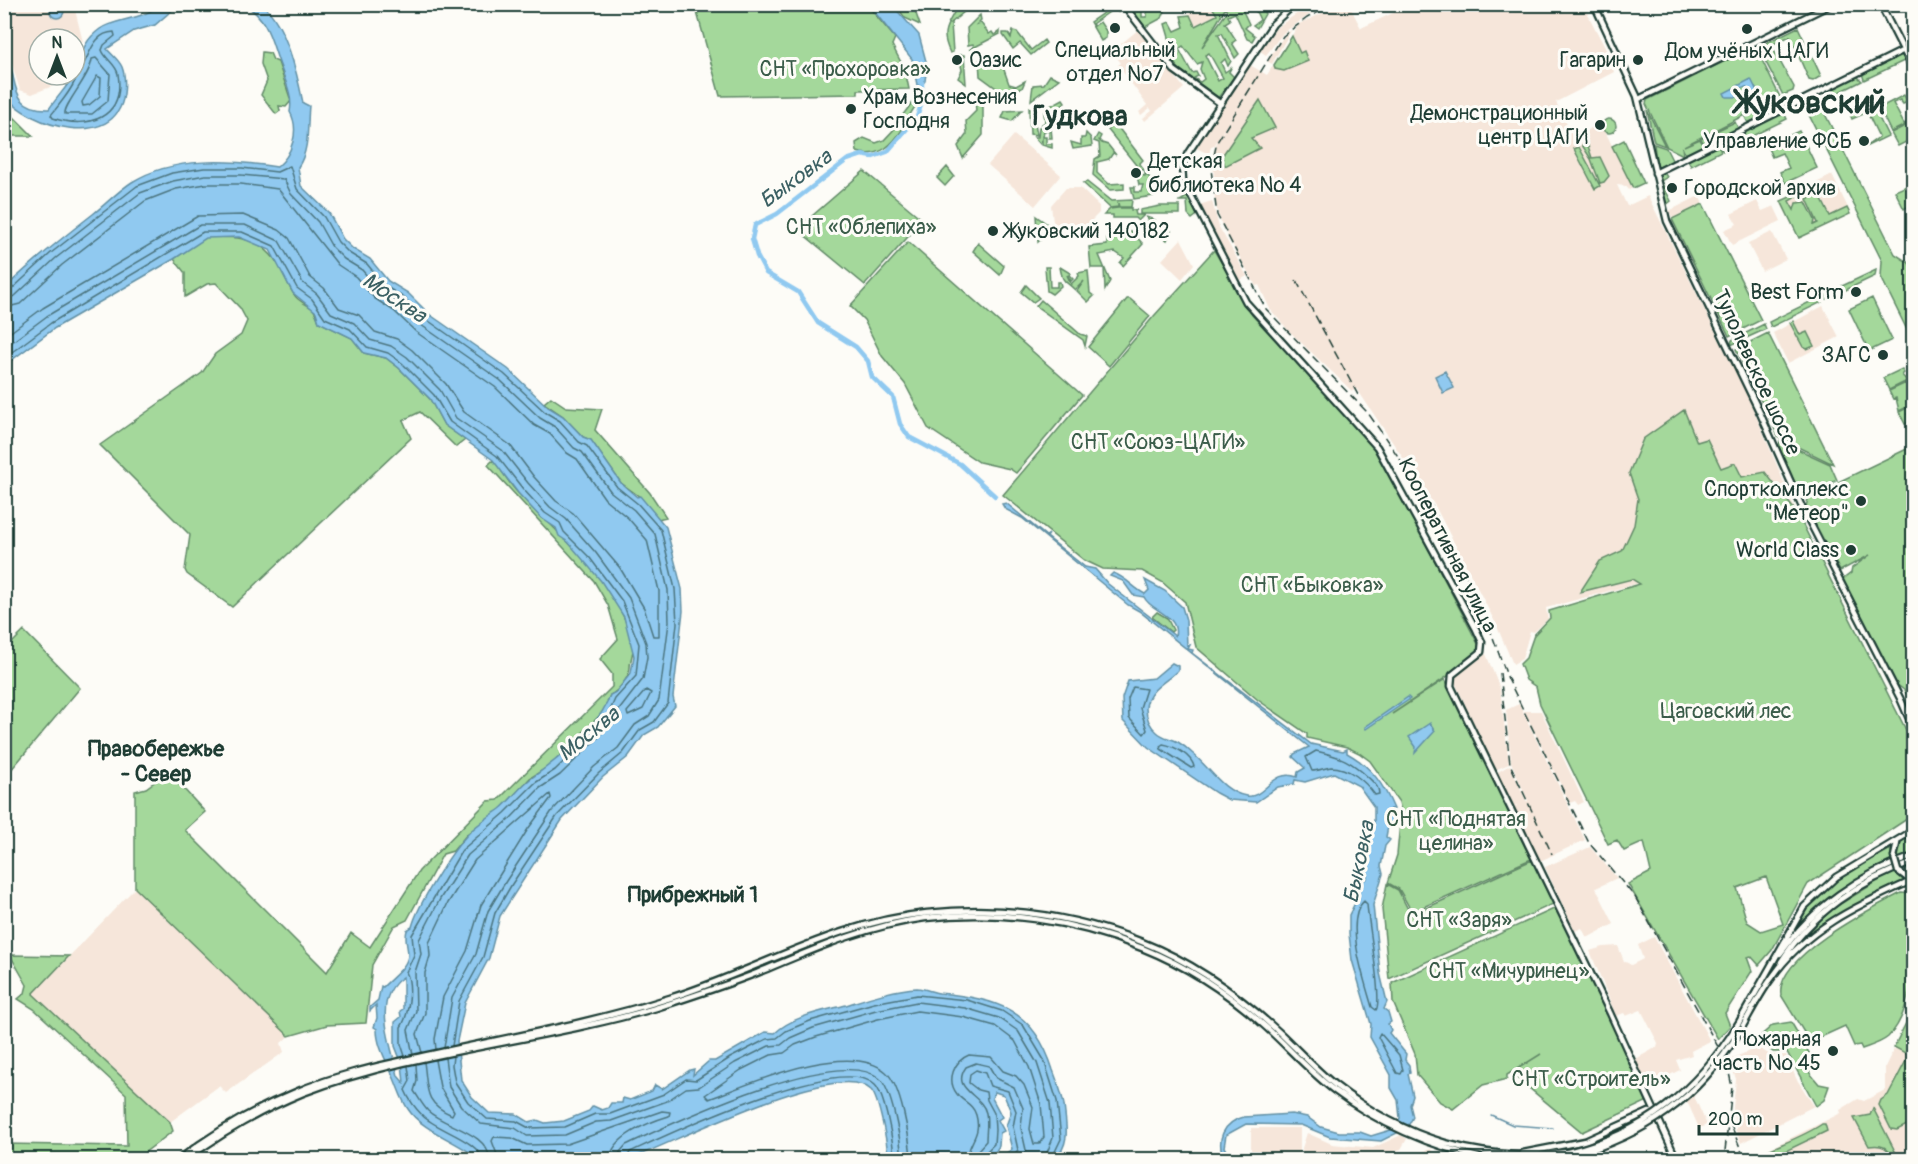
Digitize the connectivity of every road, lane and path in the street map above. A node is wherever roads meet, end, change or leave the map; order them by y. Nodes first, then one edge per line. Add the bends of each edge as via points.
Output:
1 (1123, 4) edge
2 (1295, 4) edge
3 (1594, 4) edge
4 (1832, 4) edge
5 (1880, 4) edge
6 (1904, 50) junction
7 (1914, 71) edge
8 (1639, 99) junction
9 (1221, 104) junction
10 (1655, 173) junction
11 (1904, 708) junction
12 (1914, 725) edge
13 (1914, 730) edge
14 (1914, 830) edge
15 (1901, 838) junction
16 (1914, 856) edge
17 (1914, 862) edge
18 (1912, 883) edge
19 (1767, 973) junction
20 (1770, 980) junction
21 (319, 1085) junction
22 (1650, 1098) junction
23 (1649, 1112) junction
24 (1659, 1115) junction
25 (1604, 1134) junction
26 (1440, 1144) junction
27 (1486, 1153) junction
28 (1568, 1154) junction
29 (178, 1160) edge
30 (185, 1160) edge
31 (1490, 1160) edge
32 (1552, 1160) edge
33 (1601, 1160) edge
34 (1677, 1160) edge

1 - 9 main road via 1174,70
2 - 9 main road via 1273,24
3 - 8 main road, Туполевское шоссе
4 - 8 main road
5 - 6 main road
6 - 7 main road
6 - 10 main road
8 - 10 main road, Туполевское шоссе
9 - 22 main road, Кооперативная улица via 1185,159 1183,180 1240,294 1377,447 1480,637 1479,656 1452,675 1451,686
10 - 11 main road, Туполевское шоссе via 1667,221 1757,406 1800,505
11 - 12 main road, Туполевское шоссе
11 - 13 main road, Туполевское шоссе
14 - 15 main road
15 - 18 main road, bridge via 1894,857 1898,870
15 - 19 main road via 1843,873 1799,913
16 - 19 main road via 1872,873 1838,895 1794,936
17 - 20 main road via 1867,883 1825,911 1796,940
18 - 20 main road via 1860,904 1812,935
19 - 28 main road, bridge via 1705,1071 1657,1115 1612,1139
20 - 28 main road, bridge via 1711,1072 1674,1108 1633,1134
21 - 26 main road via 395,1062 558,1029 669,998 822,938 901,916 966,910 1022,912 1078,921 1174,957 1250,1006 1320,1072 1374,1114
21 - 29 main road via 240,1119
21 - 30 main road via 261,1112
22 - 23 main road
22 - 24 main road
23 - 24 main road
23 - 25 main road
24 - 34 main road
25 - 27 main road via 1585,1142 1537,1151
25 - 33 main road via 1597,1142
26 - 27 main road
26 - 31 main road
27 - 28 main road
28 - 32 main road

